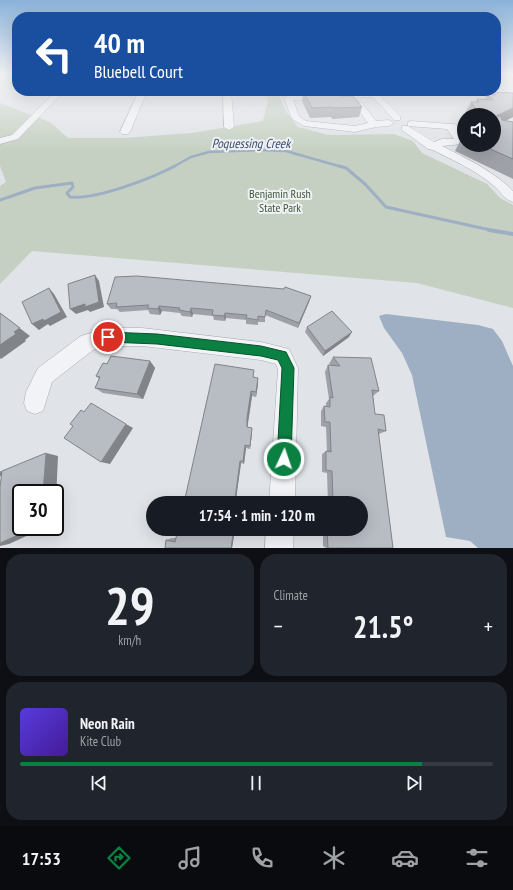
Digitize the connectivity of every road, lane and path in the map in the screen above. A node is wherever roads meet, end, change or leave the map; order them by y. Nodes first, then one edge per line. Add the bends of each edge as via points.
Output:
1 (51, 101) edge
2 (139, 101) edge
3 (228, 101) edge
4 (289, 101) edge
5 (378, 101) edge
6 (358, 104) edge
7 (320, 118) edge
8 (347, 119) edge
9 (393, 121) junction
10 (374, 124) junction
11 (428, 125) junction
12 (408, 126) junction
13 (325, 127) junction
14 (450, 127) junction
15 (229, 128) dead end
16 (457, 128) edge
17 (355, 129) junction
18 (125, 132) dead end
19 (0, 141) edge
20 (437, 144) junction
21 (513, 198) edge
22 (35, 403) dead end
23 (282, 496) edge
24 (280, 536) edge
25 (279, 548) edge

1 - 19 street via 15,137
2 - 18 street
3 - 15 street
4 - 13 street via 298,120
5 - 9 street
6 - 10 street
7 - 13 street
8 - 17 street
9 - 10 street
9 - 12 street via 405,120
10 - 17 street
11 - 12 street
11 - 14 street
11 - 20 street
12 - 20 street
13 - 17 street
14 - 16 street
14 - 20 street via 459,139 454,143
20 - 21 street via 493,178
22 - 23 street via 45,374 88,342 108,337 157,339 261,351 282,356 288,368
24 - 25 street

